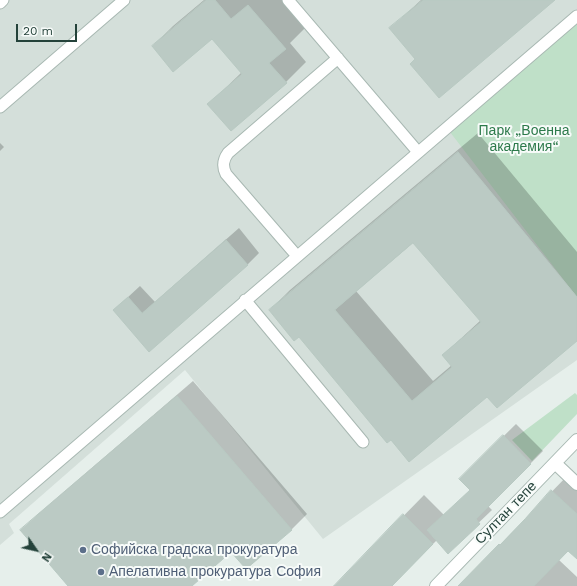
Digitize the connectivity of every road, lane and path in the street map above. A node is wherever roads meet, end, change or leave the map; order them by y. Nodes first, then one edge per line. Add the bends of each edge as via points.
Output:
1 (3, 0) edge
2 (124, 0) edge
3 (288, 0) edge
4 (0, 3) edge
5 (577, 16) edge
6 (338, 58) junction
7 (0, 107) edge
8 (418, 152) junction
9 (297, 256) junction
10 (245, 300) junction
11 (577, 440) edge
12 (363, 442) dead end
13 (555, 463) junction
14 (577, 484) edge
15 (0, 512) edge
16 (436, 586) edge

1 - 4 lane
2 - 7 lane
3 - 6 lane
5 - 8 lane
6 - 8 lane
6 - 9 lane via 228,153 223,163 226,174
8 - 9 lane
9 - 10 lane
10 - 12 lane
10 - 15 lane
11 - 13 street, Султан тепе
13 - 14 street
13 - 16 street, Султан тепе

